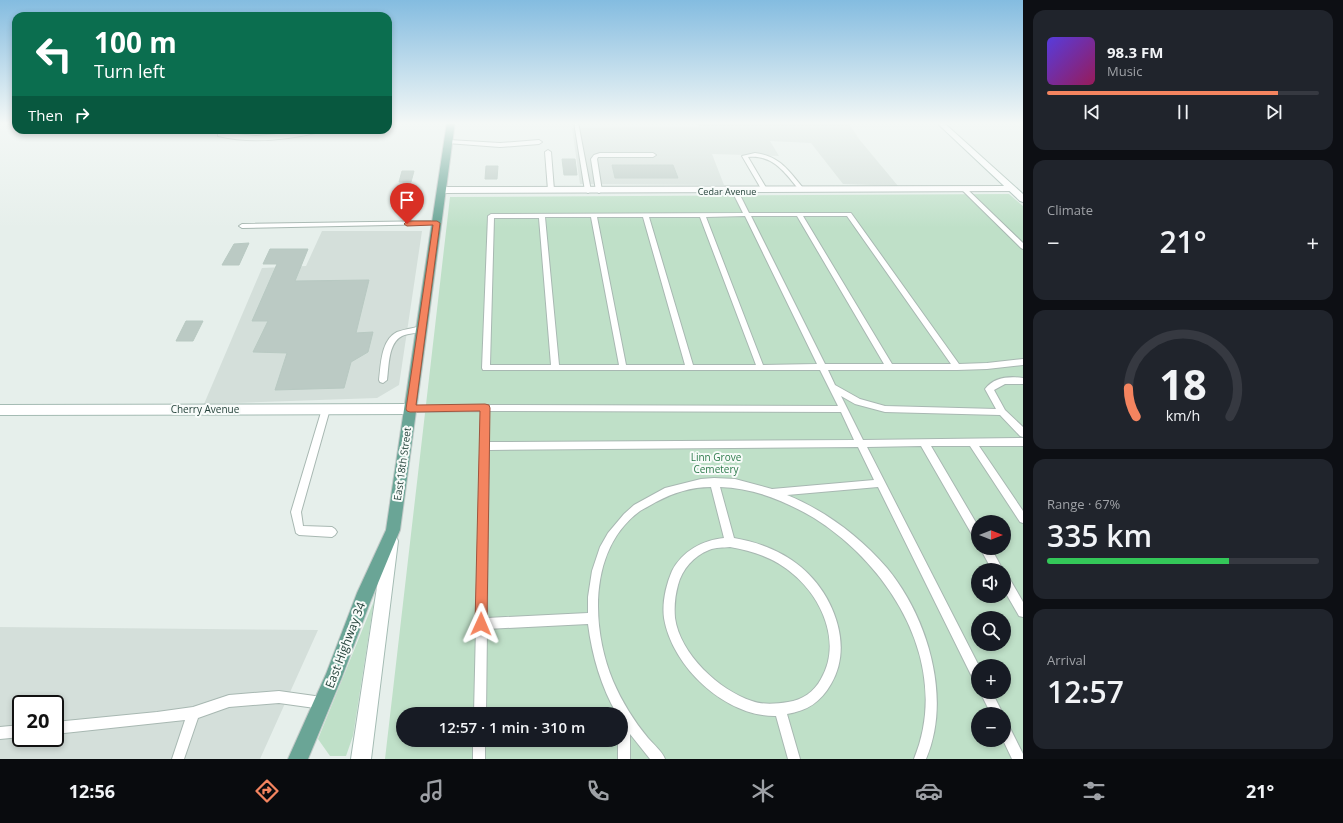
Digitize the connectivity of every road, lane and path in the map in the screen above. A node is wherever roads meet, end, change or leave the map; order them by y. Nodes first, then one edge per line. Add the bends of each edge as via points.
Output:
1 (447, 157) edge
2 (548, 157) edge
3 (582, 157) edge
4 (595, 157) edge
5 (746, 157) edge
6 (771, 157) edge
7 (978, 157) edge
8 (964, 189) junction
9 (1012, 189) junction
10 (442, 190) junction
11 (551, 190) junction
12 (802, 190) junction
13 (588, 191) junction
14 (599, 191) junction
15 (735, 191) junction
16 (765, 191) junction
17 (1023, 199) edge
18 (702, 214) junction
19 (746, 214) junction
20 (799, 214) junction
21 (542, 215) junction
22 (594, 215) junction
23 (645, 215) junction
24 (437, 223) junction
25 (242, 226) dead end
26 (1023, 247) edge
27 (422, 329) junction
28 (1023, 362) edge
29 (997, 365) junction
30 (690, 366) junction
31 (760, 366) junction
32 (822, 366) junction
33 (889, 366) junction
34 (957, 366) junction
35 (623, 367) junction
36 (555, 368) junction
37 (1007, 379) junction
38 (383, 380) dead end
39 (1023, 381) edge
40 (832, 387) junction
41 (485, 408) junction
42 (326, 409) junction
43 (410, 409) junction
44 (843, 409) junction
45 (0, 410) edge
46 (1002, 412) junction
47 (1023, 433) edge
48 (972, 442) junction
49 (1023, 442) edge
50 (924, 443) junction
51 (861, 444) junction
52 (484, 446) junction
53 (714, 482) junction
54 (880, 483) junction
55 (774, 492) junction
56 (1023, 519) edge
57 (971, 523) edge
58 (393, 530) junction
59 (332, 532) dead end
60 (730, 542) junction
61 (1011, 592) edge
62 (1023, 612) edge
63 (591, 618) junction
64 (481, 624) junction
65 (971, 663) edge
66 (322, 703) junction
67 (480, 707) edge
68 (620, 707) edge
69 (780, 710) junction
70 (193, 713) junction
71 (628, 722) edge
72 (64, 727) edge
73 (12, 732) edge
74 (0, 733) edge
75 (1011, 742) edge
76 (479, 747) edge
77 (624, 747) edge
78 (178, 759) edge
79 (298, 759) edge
80 (361, 759) edge
81 (479, 759) edge
82 (624, 759) edge
83 (658, 759) edge
84 (794, 759) edge
85 (920, 759) edge
86 (1019, 759) edge

1 - 10 main road, East 18th Street
2 - 11 lane
3 - 13 lane
4 - 14 lane
5 - 16 lane
6 - 12 lane
7 - 9 street
8 - 9 street, Cedar Avenue
8 - 12 street, Cedar Avenue
8 - 26 lane
9 - 17 street
10 - 11 street, Cedar Avenue
10 - 24 main road, East 18th Street
11 - 13 street, Cedar Avenue
12 - 16 street, Cedar Avenue
13 - 14 street, Cedar Avenue
14 - 15 street, Cedar Avenue
15 - 16 street, Cedar Avenue
15 - 19 lane
18 - 19 lane
18 - 23 lane
18 - 31 lane
19 - 20 lane
19 - 32 lane
20 - 33 lane
20 - 34 lane via 849,214
21 - 22 lane
21 - 36 lane
21 - 36 lane via 490,216 486,368
22 - 23 lane
22 - 35 lane
23 - 30 lane
24 - 25 lane
24 - 27 main road, East 18th Street
27 - 38 lane via 399,334 393,339
27 - 43 main road, East 18th Street
28 - 29 lane
29 - 34 lane
29 - 37 lane
30 - 31 lane
30 - 35 lane
31 - 32 lane
32 - 33 lane
32 - 40 lane
33 - 34 lane
35 - 36 lane
37 - 39 lane
37 - 46 lane via 990,389
40 - 44 lane
40 - 46 lane via 858,402 885,409
41 - 43 lane
41 - 44 lane
41 - 52 lane
42 - 43 street, Cherry Avenue
42 - 45 street, Cherry Avenue
42 - 59 lane via 296,512 299,530
43 - 58 main road, East 18th Street
44 - 51 lane
46 - 47 lane
48 - 49 lane
48 - 50 lane
48 - 56 lane
50 - 51 lane
50 - 57 lane
51 - 52 lane
51 - 54 lane
52 - 64 lane
53 - 55 lane via 744,484
53 - 60 lane
53 - 63 lane via 681,486 651,498 625,517 606,544 594,578
54 - 55 lane
54 - 65 lane
55 - 85 lane via 803,505 859,546 883,573 904,604 920,639 930,675 932,712 925,748
58 - 66 main road, East Highway 34
58 - 80 street, East 18th Street
60 - 69 lane via 762,549 788,563 805,578 830,616 836,659 830,679 818,695 801,706
60 - 69 lane via 710,545 692,554 679,568 671,586 669,609 674,633 686,657 704,679 727,697 754,708
61 - 62 lane
63 - 64 lane
63 - 68 lane via 600,666
64 - 67 lane
66 - 70 lane via 279,697 229,701
66 - 79 main road, East Highway 34
69 - 84 lane
70 - 72 lane
70 - 78 lane
71 - 83 lane
73 - 74 lane
75 - 86 lane
76 - 81 lane
77 - 82 lane

